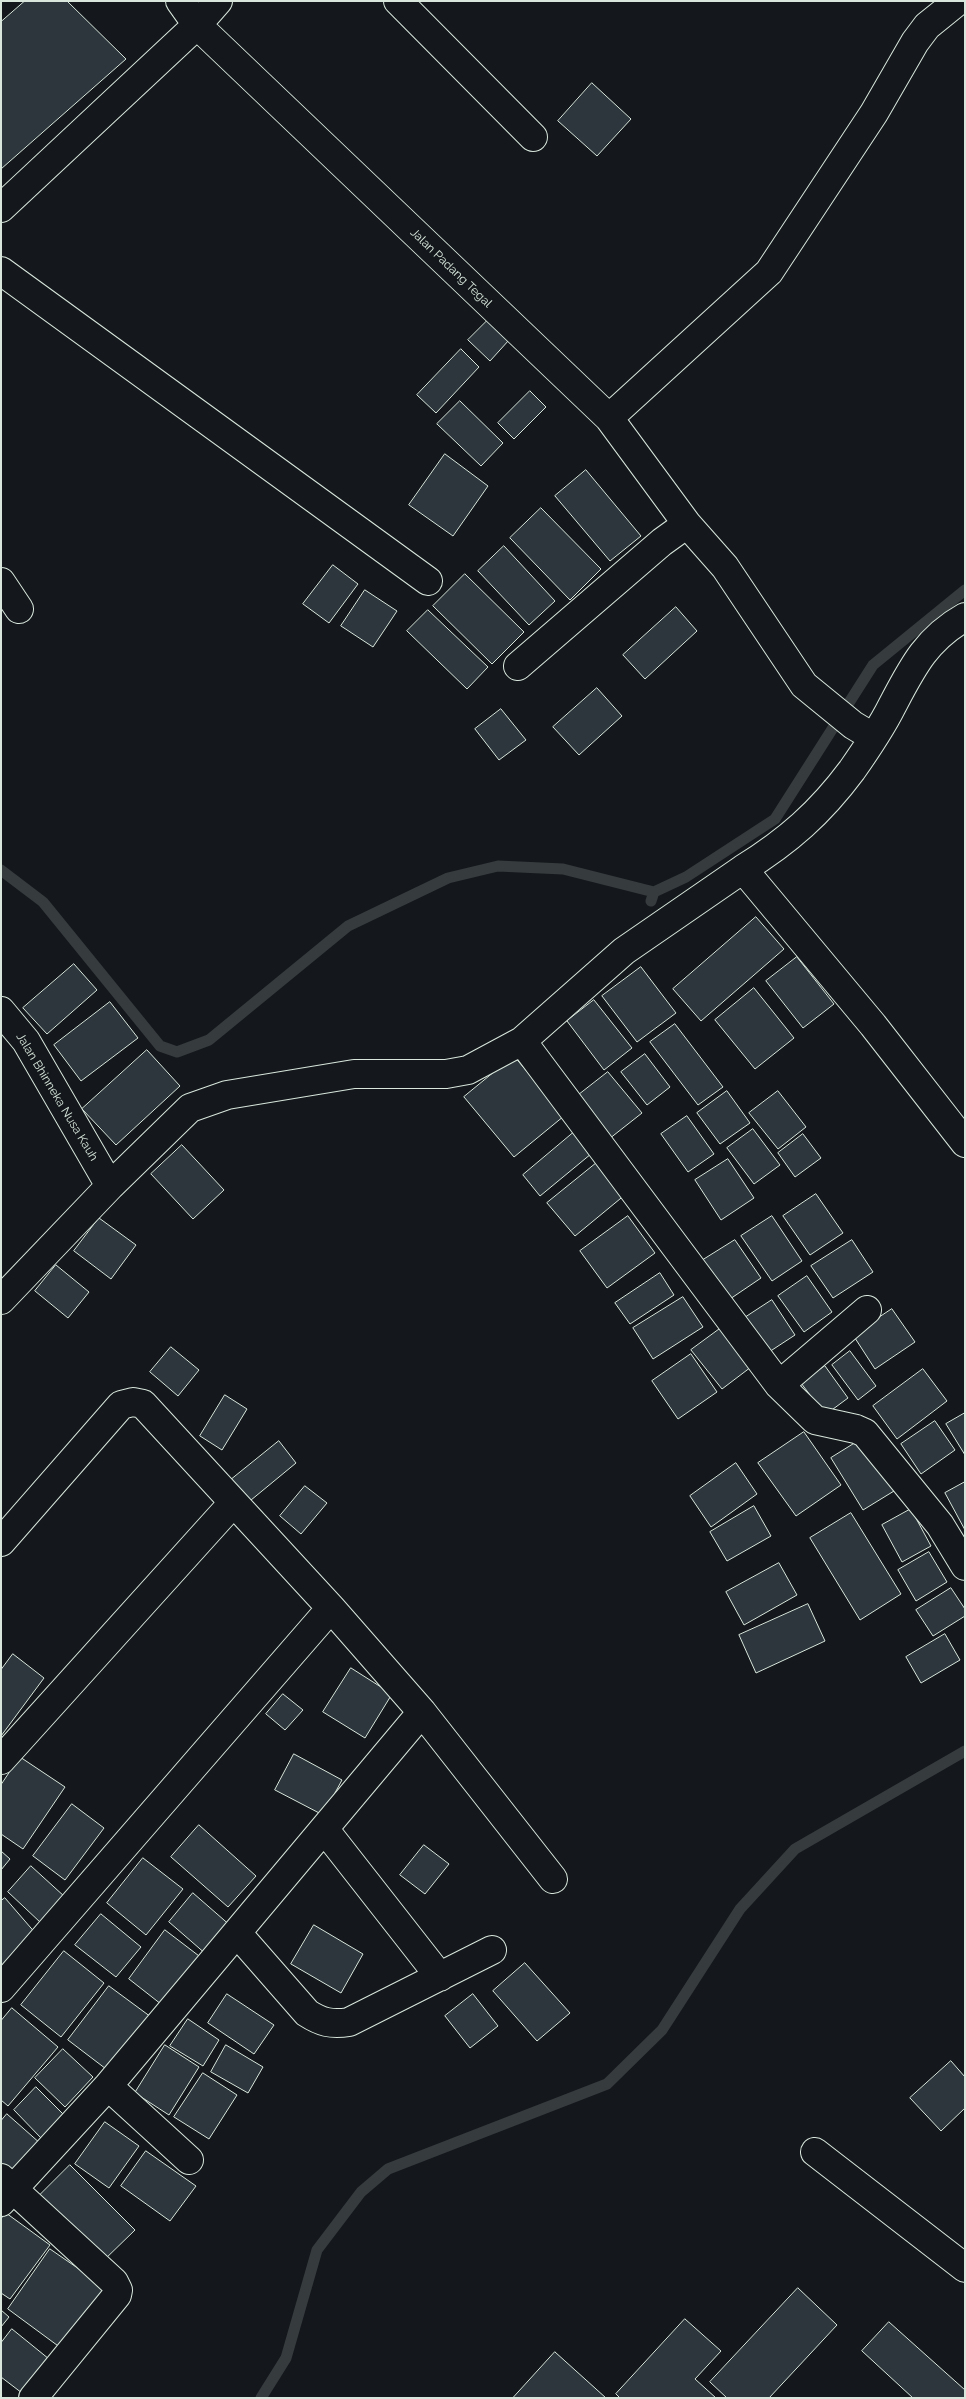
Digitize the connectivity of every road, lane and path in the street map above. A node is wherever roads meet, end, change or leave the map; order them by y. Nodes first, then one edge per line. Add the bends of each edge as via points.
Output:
1 (180, 1) edge
2 (218, 1) edge
3 (398, 1) edge
4 (958, 1) edge
5 (197, 25) junction
6 (533, 137) dead end
7 (1, 208) edge
8 (1, 271) edge
9 (609, 418) junction
10 (687, 524) junction
11 (428, 581) dead end
12 (1, 582) edge
13 (19, 609) dead end
14 (965, 617) edge
15 (518, 666) dead end
16 (870, 735) junction
17 (743, 869) junction
18 (1, 1011) edge
19 (522, 1041) junction
20 (965, 1143) edge
21 (110, 1186) junction
22 (1, 1300) edge
23 (867, 1310) dead end
24 (779, 1385) junction
25 (233, 1503) junction
26 (1, 1542) edge
27 (965, 1566) edge
28 (331, 1608) junction
29 (422, 1712) junction
30 (1, 1760) edge
31 (325, 1830) junction
32 (554, 1879) dead end
33 (236, 1934) junction
34 (492, 1950) dead end
35 (440, 1977) junction
36 (1, 1988) edge
37 (108, 2086) junction
38 (815, 2152) dead end
39 (189, 2160) dead end
40 (5, 2189) edge
41 (965, 2268) edge
42 (33, 2398) edge

1 - 5 street, Jalan Padang Tegal
2 - 5 street
3 - 6 street
4 - 9 street via 927,26 915,42 874,113 769,272
5 - 7 street
5 - 9 street, Jalan Padang Tegal
8 - 11 street
9 - 10 street, Jalan Padang Tegal
10 - 15 street
10 - 16 street, Jalan Padang Tegal via 725,567 804,685 813,695
12 - 13 street
14 - 16 street via 947,627 923,651
16 - 17 street via 851,770 810,819 779,847
17 - 19 street via 624,951
17 - 20 street via 873,1025
18 - 21 street, Jalan Bhinneka Nusa Kauh via 26,1041
19 - 21 street via 459,1072 354,1074 227,1096 190,1108
19 - 24 street
21 - 22 street
23 - 24 street
24 - 27 street via 815,1420 865,1433 940,1526
25 - 26 street via 143,1404 133,1402 121,1405
25 - 28 street
25 - 30 street
28 - 29 street
28 - 36 street
29 - 31 street
29 - 32 street
31 - 33 street
31 - 35 street
33 - 35 street via 307,2013 335,2025 348,2022
33 - 37 street
34 - 35 street
37 - 39 street
37 - 40 street
38 - 41 street
40 - 42 street via 114,2282 118,2290

